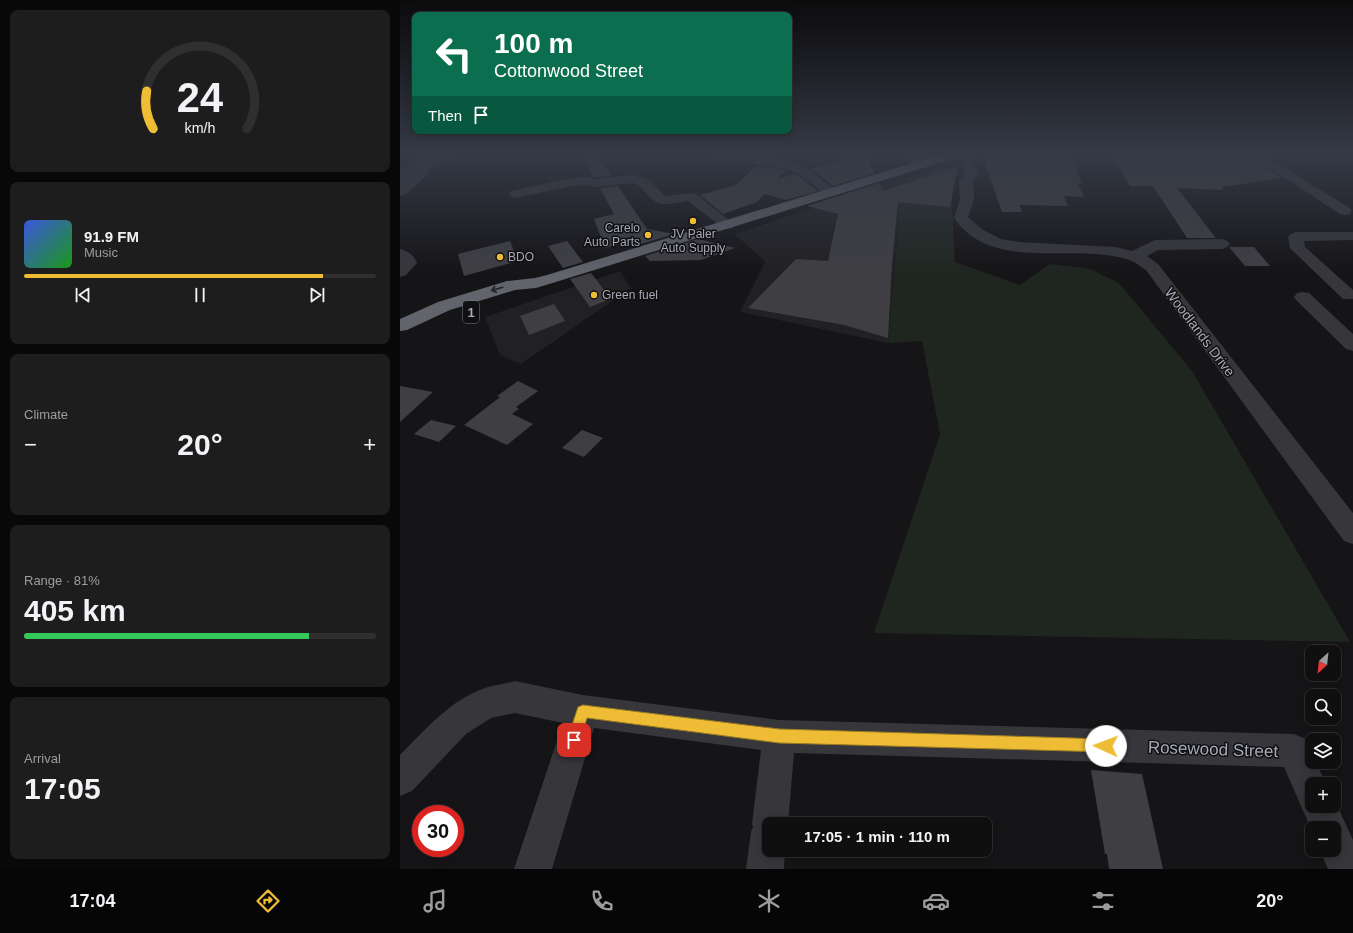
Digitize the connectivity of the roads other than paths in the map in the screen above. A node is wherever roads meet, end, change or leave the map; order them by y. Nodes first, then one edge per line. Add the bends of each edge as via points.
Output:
1 (656, 195) edge
2 (823, 195) edge
3 (967, 195) edge
4 (1319, 195) edge
5 (967, 199) junction
6 (1345, 211) dead end
7 (728, 225) junction
8 (1353, 236) edge
9 (986, 238) junction
10 (1222, 244) dead end
11 (400, 254) edge
12 (1134, 257) junction
13 (400, 272) edge
14 (1351, 295) edge
15 (401, 326) edge
16 (1353, 345) edge
17 (1353, 533) edge
18 (583, 711) junction
19 (779, 736) junction
20 (1305, 777) edge
21 (400, 779) edge
22 (771, 817) edge
23 (1341, 856) edge
24 (766, 857) edge
25 (533, 869) edge
26 (765, 869) edge
27 (1347, 869) edge

1 - 7 street via 662,200 685,196 695,198
2 - 7 highway, 1
3 - 5 street, Woodlands Drive
4 - 6 street
5 - 9 street via 978,214
5 - 9 street, Woodlands Drive via 960,218 968,228
7 - 15 highway, 1 via 536,283 516,297 479,309 446,319
8 - 14 street via 1296,237 1298,248
9 - 12 street, Woodlands Drive via 1012,246 1108,250
10 - 12 street via 1155,245
11 - 13 street via 409,263
12 - 17 street, Woodlands Drive via 1152,267
14 - 16 street via 1303,297
18 - 19 street, Rosewood Street
18 - 21 street, Rosewood Street via 515,697 484,704 455,723
18 - 25 street
19 - 20 street, Rosewood Street via 1294,751
19 - 22 street
23 - 27 street
24 - 26 street

